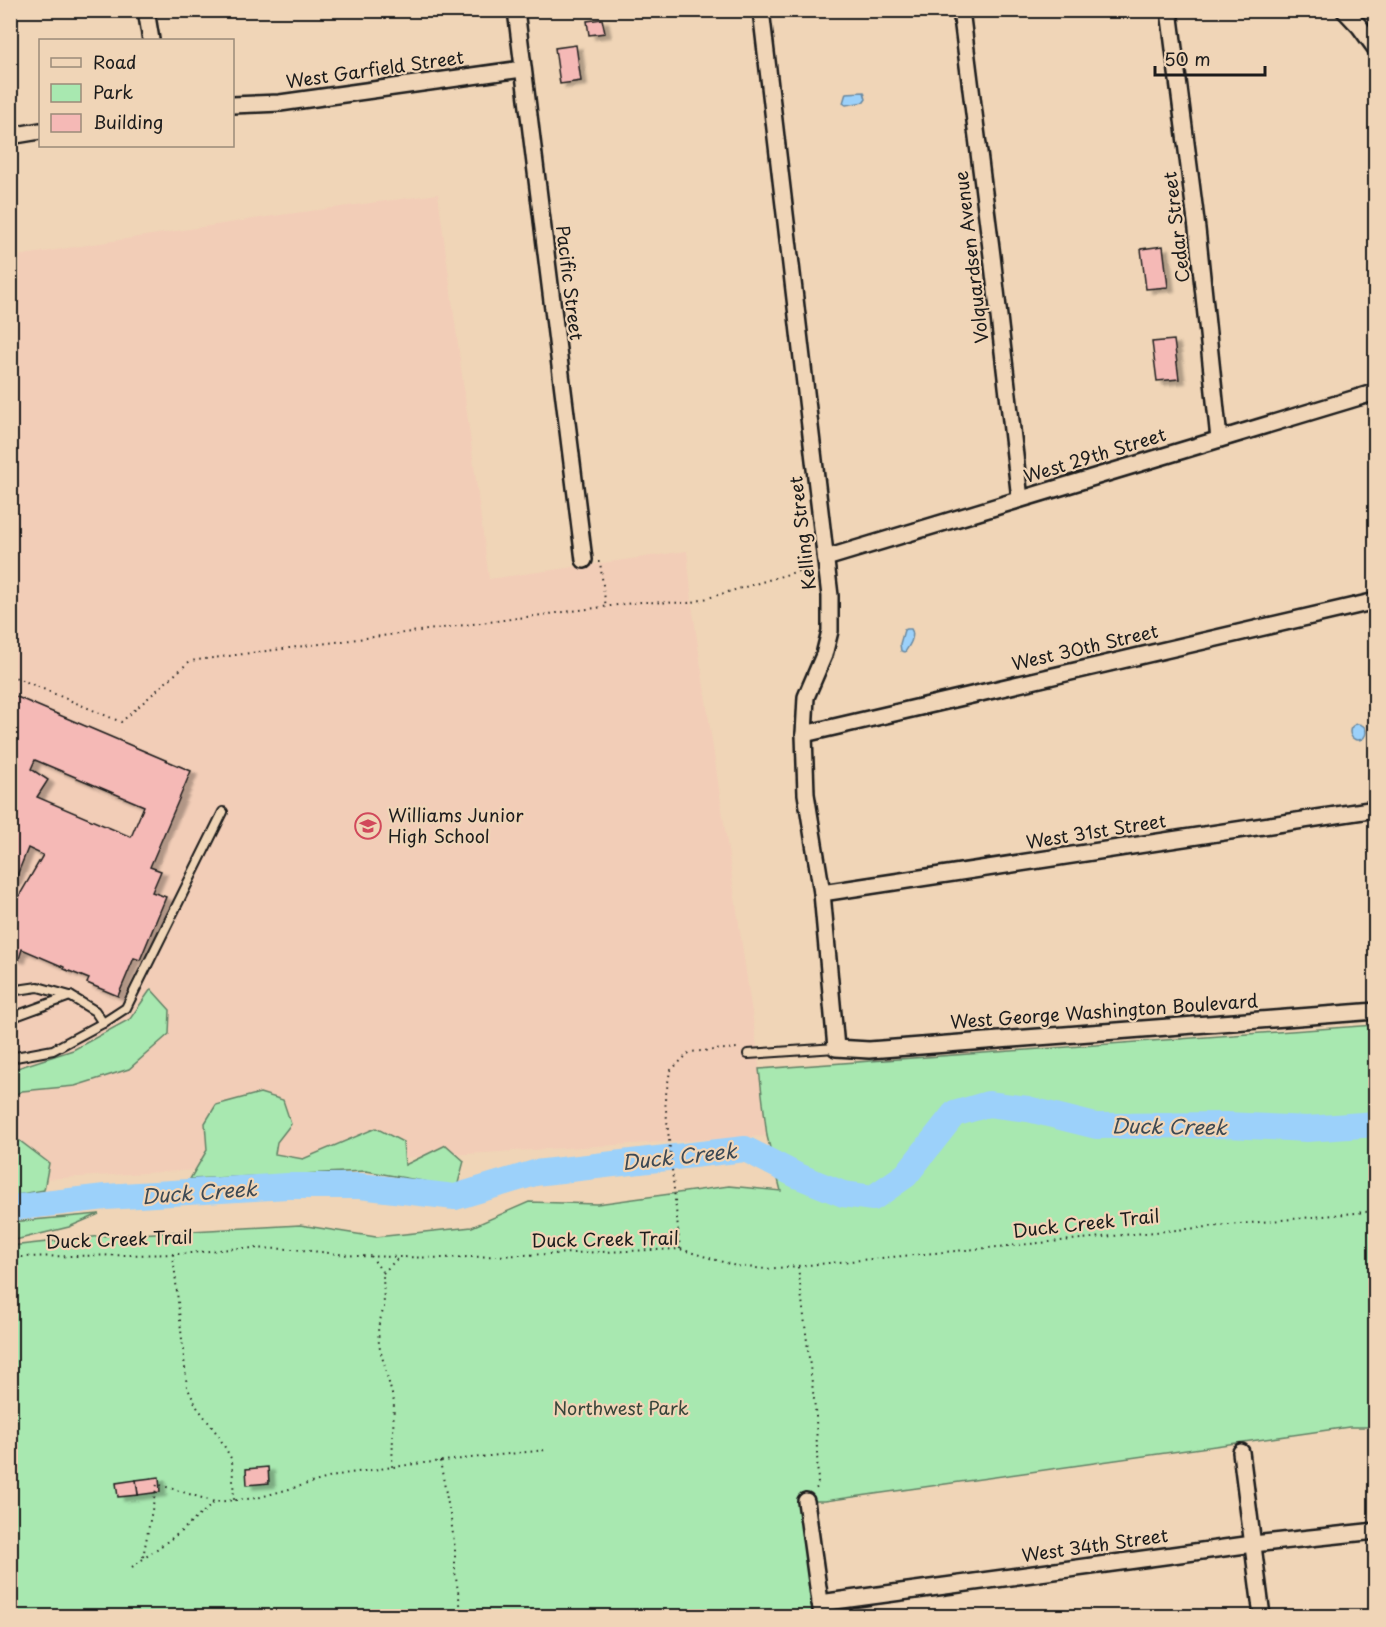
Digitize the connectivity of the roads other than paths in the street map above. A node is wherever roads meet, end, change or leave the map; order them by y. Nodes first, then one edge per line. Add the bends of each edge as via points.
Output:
1 (146, 10) edge
2 (516, 10) edge
3 (761, 10) edge
4 (961, 10) edge
5 (1169, 10) edge
6 (1344, 10) edge
7 (151, 39) edge
8 (1376, 49) edge
9 (522, 69) junction
10 (234, 105) edge
11 (39, 131) edge
12 (10, 136) edge
13 (1376, 392) edge
14 (1219, 439) junction
15 (1020, 499) junction
16 (826, 558) junction
17 (584, 560) road end
18 (1376, 601) edge
19 (804, 734) junction
20 (1376, 809) edge
21 (223, 812) dead end
22 (822, 893) junction
23 (10, 991) edge
24 (70, 996) junction
25 (1376, 1011) edge
26 (10, 1018) edge
27 (104, 1023) junction
28 (836, 1048) junction
29 (748, 1054) road end
30 (10, 1058) edge
31 (1241, 1452) dead end
32 (806, 1501) road end
33 (1376, 1531) edge
34 (1253, 1544) junction
35 (821, 1610) edge
36 (1262, 1617) edge

1 - 7 street
2 - 9 street, Pacific Street
3 - 16 street, Kelling Street
4 - 15 street, Volquardsen Avenue
5 - 14 street, Cedar Street
6 - 8 street
9 - 10 street, West Garfield Street via 280,103
9 - 17 street, Pacific Street
11 - 12 street
13 - 14 street, West 29th Street
14 - 15 street, West 29th Street
15 - 16 street, West 29th Street
16 - 19 street, Kelling Street via 830,631 806,697
18 - 19 street, West 30th Street
19 - 22 street, Kelling Street via 806,794
20 - 22 street, West 31st Street
21 - 27 lane via 126,1008
22 - 28 street, Kelling Street
23 - 24 lane via 38,987
24 - 26 lane
24 - 27 lane via 95,1011
25 - 28 street, West George Washington Boulevard via 869,1050
27 - 30 lane via 53,1050
28 - 29 lane
31 - 34 street
32 - 35 street
33 - 34 street, West 34th Street
34 - 35 street, West 34th Street
34 - 36 street

